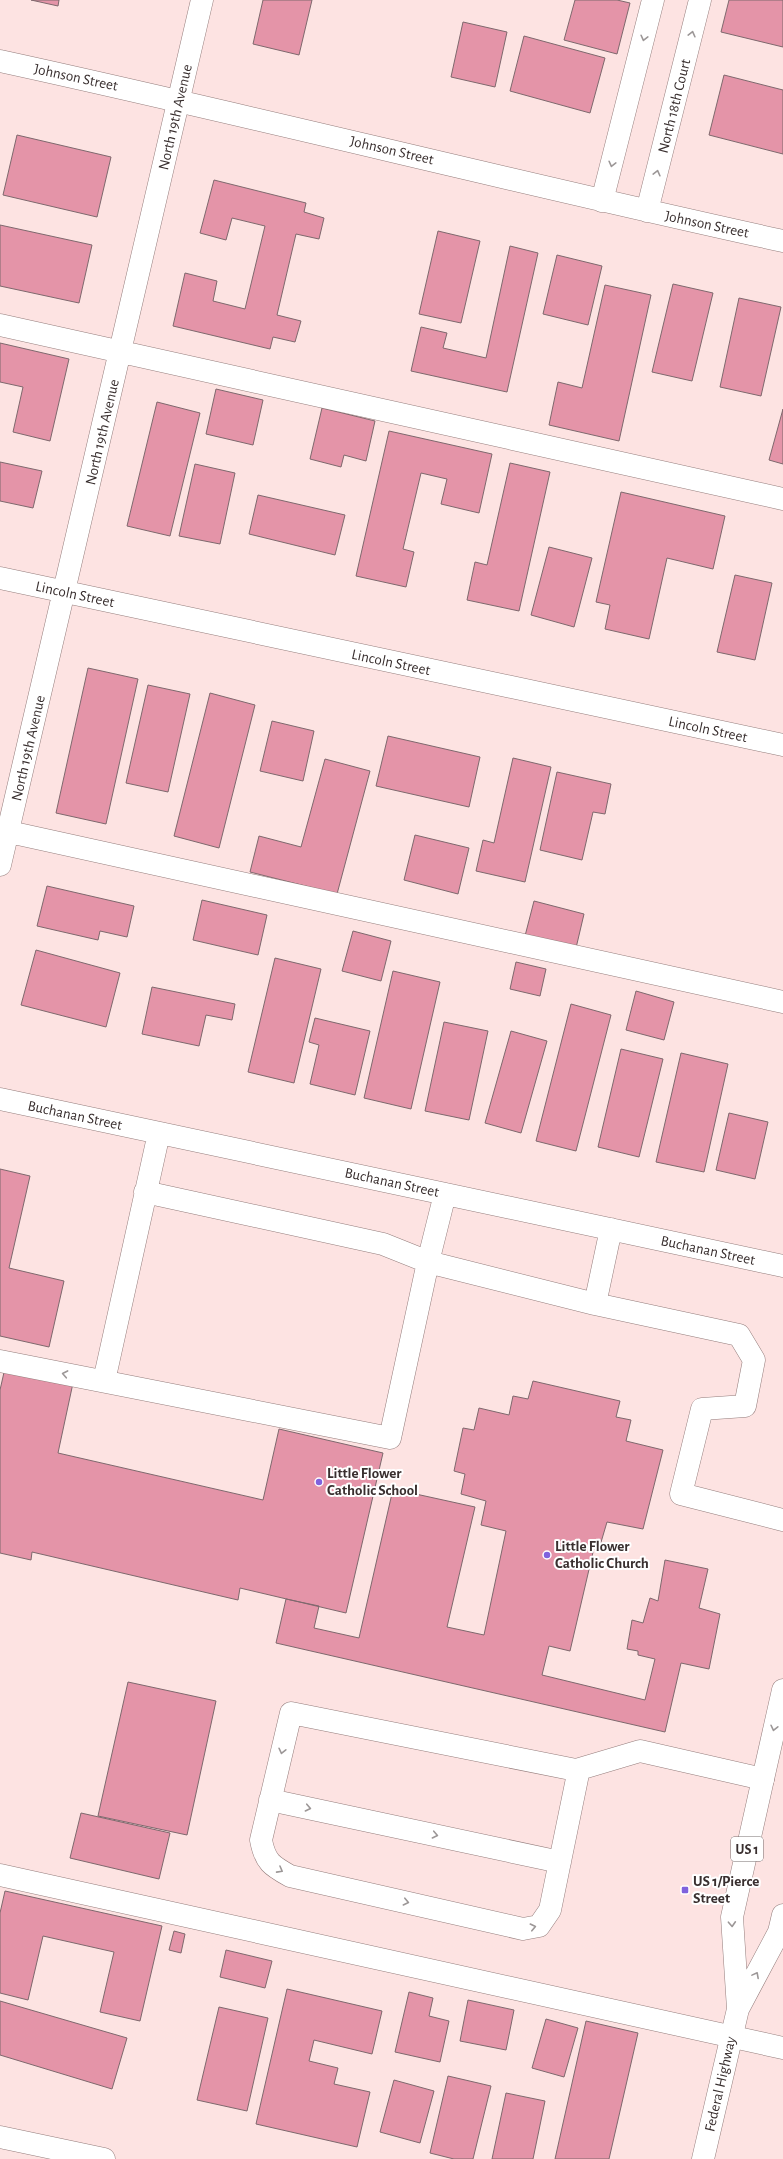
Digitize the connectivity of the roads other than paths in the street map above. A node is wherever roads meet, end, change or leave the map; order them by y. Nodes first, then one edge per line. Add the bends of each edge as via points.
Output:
1 (202, 0) edge
2 (653, 0) edge
3 (700, 0) edge
4 (0, 60) edge
5 (179, 100) junction
6 (602, 201) junction
7 (647, 211) junction
8 (783, 241) edge
9 (0, 325) edge
10 (120, 351) junction
11 (783, 499) edge
12 (0, 578) edge
13 (64, 592) junction
14 (783, 745) edge
15 (4, 831) edge
16 (0, 865) edge
17 (783, 1002) edge
18 (0, 1099) edge
19 (159, 1133) junction
20 (145, 1192) junction
21 (445, 1194) junction
22 (611, 1229) junction
23 (428, 1262) junction
24 (783, 1266) edge
25 (595, 1304) junction
26 (0, 1361) edge
27 (104, 1381) junction
28 (783, 1520) edge
29 (783, 1690) edge
30 (579, 1769) junction
31 (763, 1779) junction
32 (270, 1800) junction
33 (560, 1862) junction
34 (0, 1875) edge
35 (783, 1915) edge
36 (738, 2009) junction
37 (731, 2037) junction
38 (783, 2048) edge
39 (0, 2137) edge
40 (104, 2159) edge
41 (703, 2159) edge

1 - 5 street, North 19th Avenue
2 -> 6 street
7 -> 3 street, North 18th Court
4 - 5 street, Johnson Street
5 - 6 street, Johnson Street
5 - 10 street, North 19th Avenue
6 - 7 street, Johnson Street
7 - 8 street, Johnson Street
9 - 10 street
10 - 11 street
10 - 13 street, North 19th Avenue
12 - 13 street, Lincoln Street
13 - 14 street, Lincoln Street
13 - 15 street, North 19th Avenue
15 - 16 street, North 19th Avenue
15 - 17 street
18 - 19 street, Buchanan Street
19 - 20 street
19 - 21 street, Buchanan Street
20 - 23 street via 383,1244
20 - 27 street
21 - 22 street, Buchanan Street
21 - 23 street
22 - 24 street, Buchanan Street
22 - 25 street
23 - 25 street
23 - 27 street via 390,1438
25 - 28 street via 739,1335 754,1360 745,1406 702,1409 681,1494
27 -> 26 street
29 -> 31 street, Federal Highway / US 1
30 - 31 street via 640,1751
30 -> 32 street via 291,1713
30 - 33 street
31 -> 36 street, Federal Highway / US 1 via 732,1917
32 -> 33 street
32 -> 33 street via 261,1840 264,1855 272,1866 290,1876 523,1929 539,1926 550,1910
34 - 37 street
36 -> 35 street, Federal Highway / US 1 via 779,1932
36 - 37 street, Federal Highway / US 1
37 - 38 street
37 - 41 street, Federal Highway / US 1
39 - 40 street

